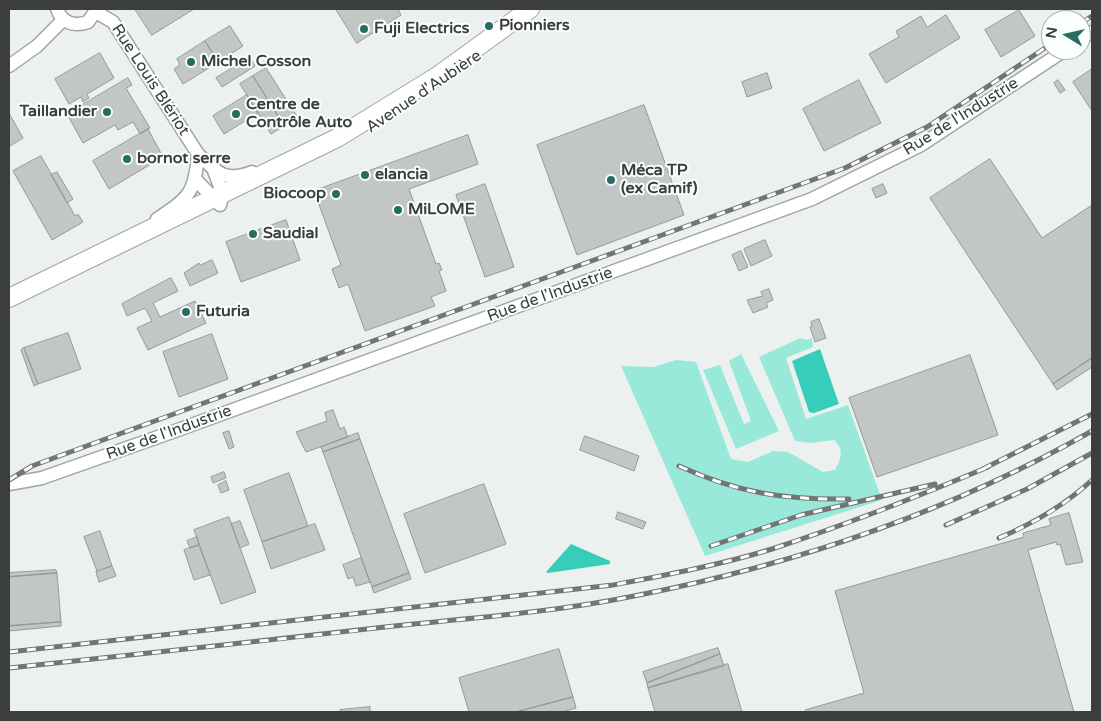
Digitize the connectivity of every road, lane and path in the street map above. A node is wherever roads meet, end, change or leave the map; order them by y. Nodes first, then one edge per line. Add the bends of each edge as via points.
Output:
1 (530, 9) edge
2 (543, 9) edge
3 (97, 10) edge
4 (60, 14) edge
5 (1050, 60) edge
6 (9, 66) edge
7 (336, 138) junction
8 (198, 154) junction
9 (214, 171) junction
10 (196, 180) junction
11 (219, 199) junction
12 (108, 251) junction
13 (9, 298) edge
14 (9, 484) edge

1 - 7 main road, Avenue d'Aubière via 436,77
2 - 11 main road, Avenue d'Aubière via 380,123 285,175
3 - 4 street via 88,22 82,24 69,23
3 - 8 street, Rue Louis Blériot via 113,22
4 - 6 street via 37,46
5 - 14 street, Rue de l'Industrie via 921,144 812,199 166,434 42,478
7 - 9 street, Avenue d'Aubière via 238,178
7 - 11 main road, Avenue d'Aubière
8 - 9 street
8 - 10 street, Avenue d'Aubière
9 - 11 street
10 - 11 street
10 - 12 street, Avenue d'Aubière via 179,204
11 - 12 main road, Avenue d'Aubière
12 - 13 main road, Avenue d'Aubière

